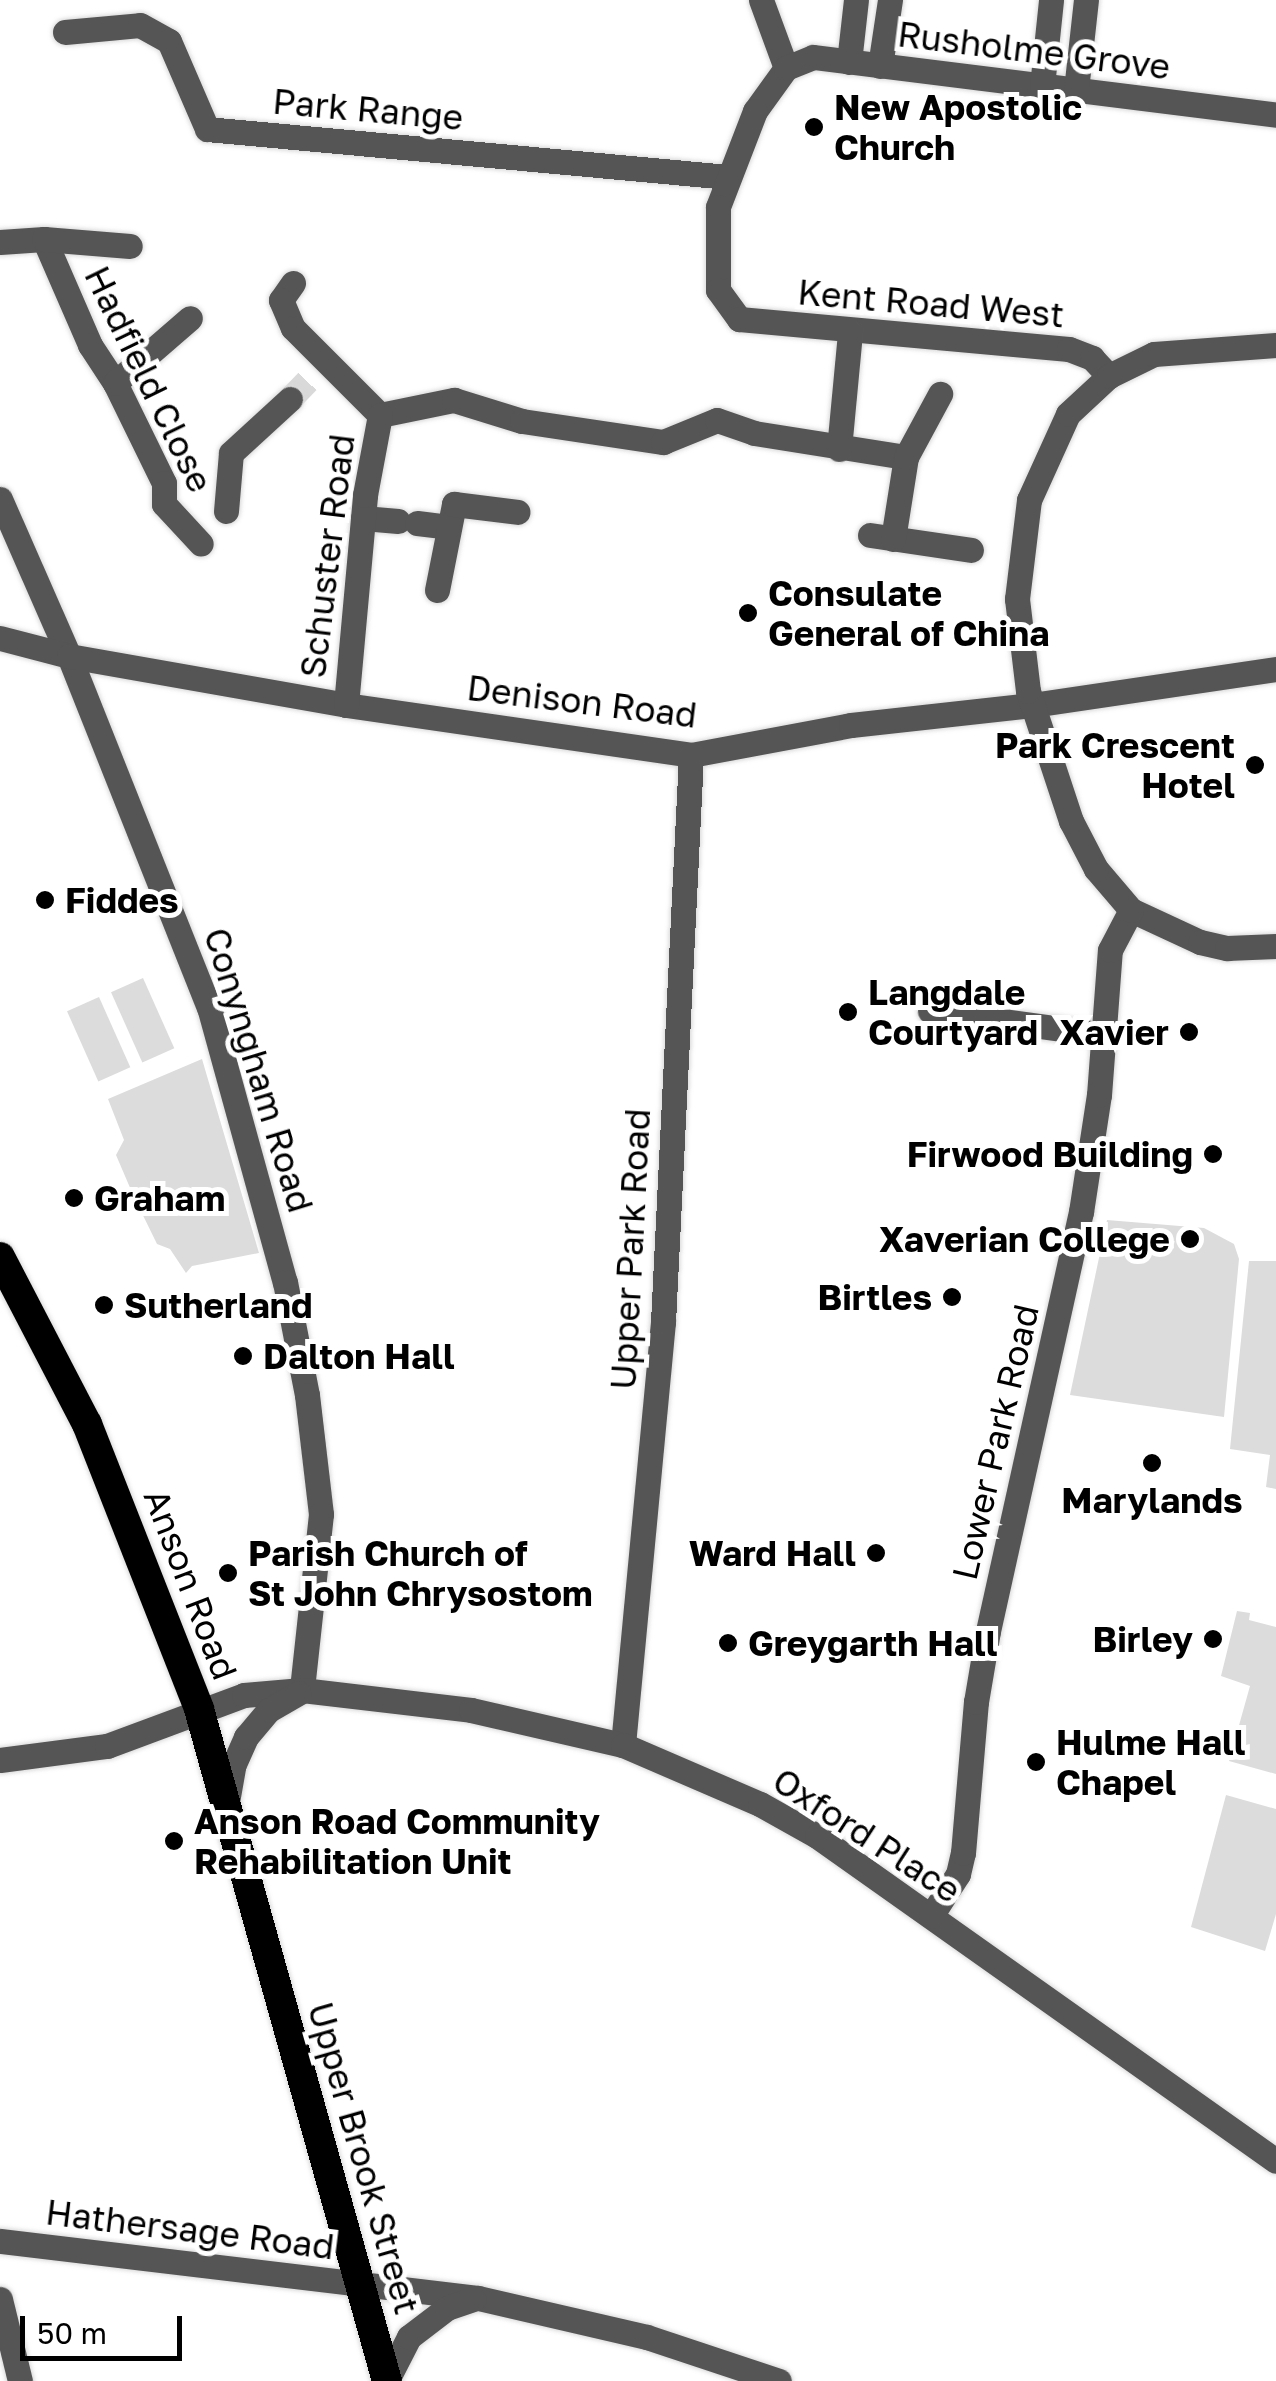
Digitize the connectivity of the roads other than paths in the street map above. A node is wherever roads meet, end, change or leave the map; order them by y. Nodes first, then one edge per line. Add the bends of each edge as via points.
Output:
1 (761, 0) edge
2 (856, 0) edge
3 (890, 0) edge
4 (1051, 0) edge
5 (1086, 0) edge
6 (64, 32) dead end
7 (849, 62) junction
8 (880, 66) junction
9 (786, 68) junction
10 (1042, 86) junction
11 (1076, 90) junction
12 (1276, 116) edge
13 (728, 176) junction
14 (44, 239) junction
15 (0, 242) edge
16 (130, 246) dead end
17 (293, 283) dead end
18 (190, 318) dead end
19 (850, 332) junction
20 (1276, 345) edge
21 (1109, 376) junction
22 (115, 383) junction
23 (940, 394) dead end
24 (290, 399) tunnel mouth
25 (380, 416) junction
26 (839, 450) junction
27 (906, 457) junction
28 (0, 499) edge
29 (226, 511) dead end
30 (518, 512) dead end
31 (363, 518) junction
32 (449, 527) junction
33 (200, 544) dead end
34 (971, 550) dead end
35 (438, 590) dead end
36 (0, 638) edge
37 (70, 656) junction
38 (1276, 670) edge
39 (346, 705) junction
40 (1032, 705) junction
41 (691, 755) junction
42 (1131, 910) junction
43 (1276, 946) edge
44 (930, 1011) dead end
45 (1105, 1034) junction
46 (0, 1257) edge
47 (302, 1690) junction
48 (199, 1709) junction
49 (623, 1745) junction
50 (0, 1760) edge
51 (227, 1802) junction
52 (931, 1916) junction
53 (268, 1955) joint
54 (1276, 2162) edge
55 (0, 2241) edge
56 (363, 2285) junction
57 (478, 2298) junction
58 (0, 2299) edge
59 (387, 2380) edge
60 (20, 2381) edge
61 (779, 2381) edge

1 - 9 street
2 - 7 street
3 - 8 street
4 - 10 street
5 - 11 street
6 - 13 street, Park Range via 140,25 170,40 207,129
7 - 8 street, Rusholme Grove
7 - 9 street, Rusholme Grove via 812,58
8 - 10 street, Rusholme Grove
9 - 13 street via 755,111
10 - 11 street, Rusholme Grove
11 - 12 street, Rusholme Grove
13 - 19 street, Kent Road West via 718,208 718,290 739,319
14 - 15 street
14 - 16 street
14 - 22 street, Hadfield Close via 90,345
17 - 25 street, Schuster Road via 280,300 320,368
18 - 22 street
19 - 21 street, Kent Road West via 1069,349 1092,358
19 - 26 street
20 - 21 street via 1154,354
21 - 40 street via 1068,414 1030,500 1017,599
22 - 33 street, Hadfield Close via 164,483 164,504
23 - 27 street
24 - 29 street via 231,454
25 - 26 street, Schuster Road via 454,400 522,421 664,442 717,420
25 - 31 street, Schuster Road
26 - 27 street, Schuster Road
27 - 34 street via 881,537
28 - 37 street, Conyngham Road
30 - 32 street via 454,504
31 - 32 street
31 - 39 street, Schuster Road
32 - 35 street
36 - 37 street, Denison Road
37 - 39 street, Denison Road
37 - 47 street, Conyngham Road via 209,1008 284,1282 321,1514
38 - 40 street, Denison Road
39 - 41 street, Denison Road
40 - 41 street, Denison Road via 851,726
40 - 42 street via 1070,821 1096,869
41 - 49 street, Upper Park Road via 663,1322
42 - 43 street via 1200,942
42 - 45 street, Lower Park Road via 1110,950
44 - 45 street
45 - 52 street, Lower Park Road via 1081,1212 988,1631 963,1853 958,1874
46 - 48 highway, Anson Road via 87,1424
47 - 48 street, Oxford Place via 257,1692
47 - 49 street, Oxford Place via 471,1710
47 - 51 street via 253,1727 234,1764
48 - 50 street, Oxford Place via 107,1746
48 - 51 highway, Anson Road
49 - 52 street, Oxford Place via 774,1812
51 - 53 highway, Anson Road
52 - 54 street, Oxford Place
53 - 56 highway, Upper Brook Street
55 - 56 street, Hathersage Road
56 - 57 street, Hathersage Road
56 - 59 highway, Upper Brook Street
57 - 59 street via 447,2308 409,2336
57 - 61 street, Hathersage Road via 647,2337
58 - 60 street

